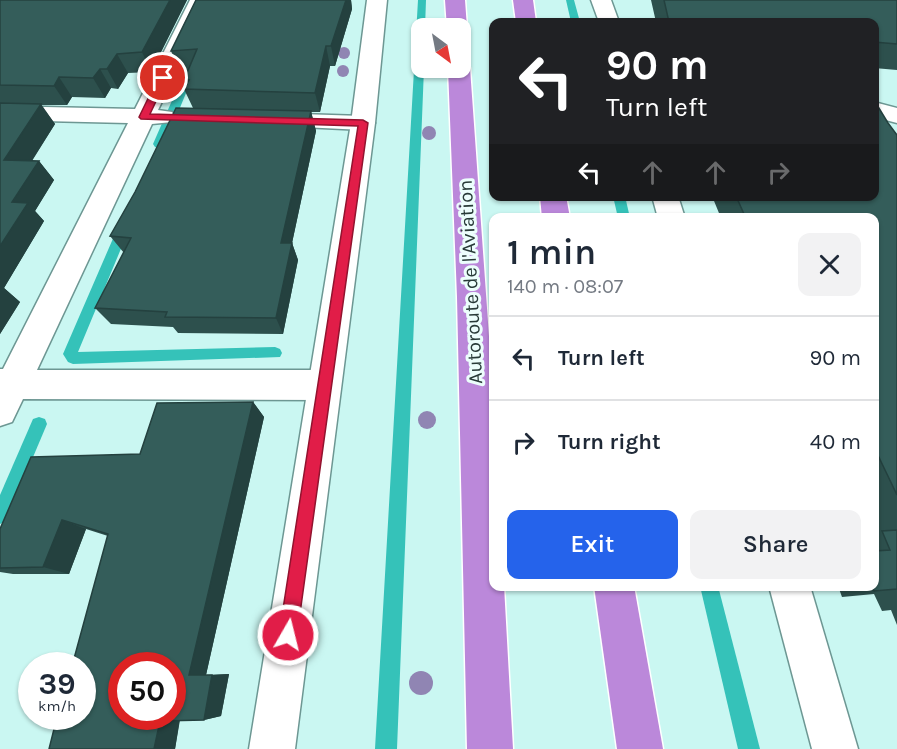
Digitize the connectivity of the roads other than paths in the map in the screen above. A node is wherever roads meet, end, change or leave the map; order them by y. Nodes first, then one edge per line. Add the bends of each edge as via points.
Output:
1 (200, 0) edge
2 (377, 0) edge
3 (455, 0) edge
4 (523, 0) edge
5 (601, 0) edge
6 (456, 18) edge
7 (525, 18) edge
8 (608, 18) edge
9 (460, 78) edge
10 (879, 111) edge
11 (0, 113) edge
12 (897, 116) edge
13 (144, 117) junction
14 (190, 118) edge
15 (248, 120) edge
16 (363, 123) junction
17 (324, 385) junction
18 (4, 393) edge
19 (615, 591) edge
20 (790, 591) edge
21 (272, 749) edge
22 (490, 749) edge
23 (640, 749) edge
24 (835, 749) edge

1 - 13 street
2 - 16 street
3 - 6 highway
4 - 7 highway
5 - 8 street
9 - 22 highway, Autoroute de l'Aviation
10 - 12 street
11 - 13 street
13 - 14 street
13 - 18 street
15 - 16 street
16 - 17 street
17 - 18 street
17 - 21 street
19 - 23 highway
20 - 24 street

